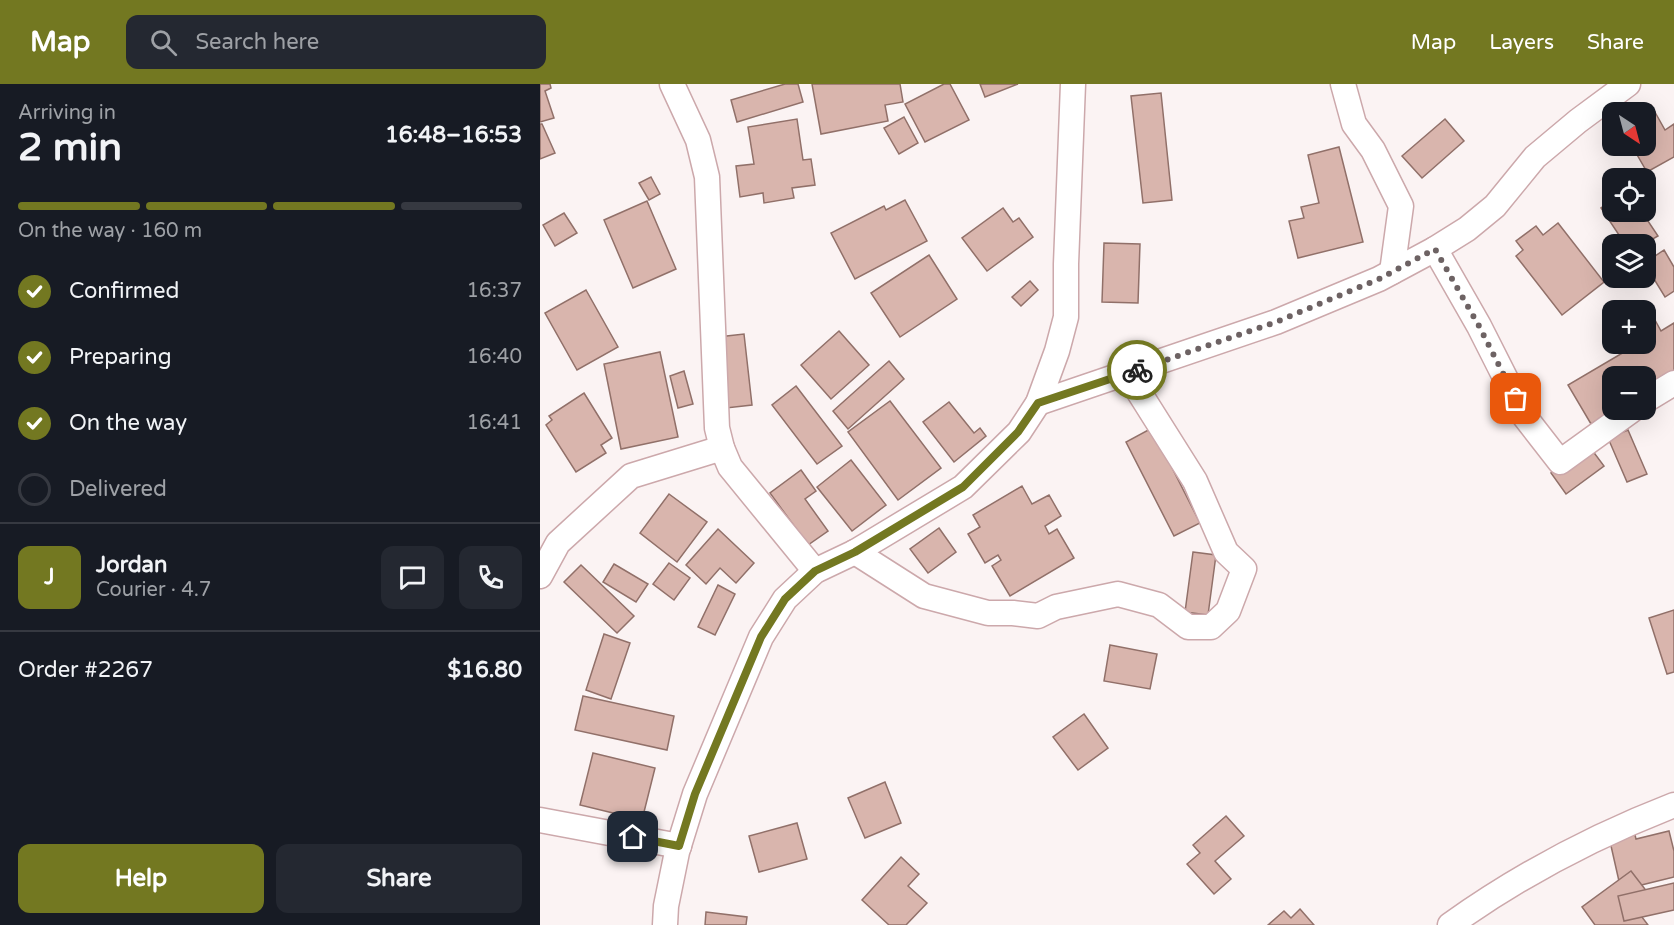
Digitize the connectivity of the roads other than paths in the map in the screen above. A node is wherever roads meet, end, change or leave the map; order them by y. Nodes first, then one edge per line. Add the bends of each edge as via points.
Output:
1 (672, 84) edge
2 (1073, 84) edge
3 (1343, 84) edge
4 (1628, 84) edge
5 (1435, 249) junction
6 (1392, 272) junction
7 (1127, 373) junction
8 (1674, 383) edge
9 (1656, 394) edge
10 (1038, 403) junction
11 (1618, 420) edge
12 (722, 448) junction
13 (549, 540) edge
14 (855, 552) junction
15 (815, 571) junction
16 (540, 576) edge
17 (1674, 805) edge
18 (540, 820) edge
19 (679, 846) junction
20 (665, 925) edge
21 (1450, 925) edge

1 - 12 street via 698,140 707,177 717,428
2 - 10 street via 1066,318
3 - 6 street via 1354,124 1373,150 1401,206
4 - 5 street via 1535,157 1495,206
5 - 6 street
5 - 11 street via 1526,417 1560,462
6 - 7 street via 1276,322
7 - 10 street
7 - 14 street via 1195,481 1226,552 1244,569 1228,611 1210,627 1188,627 1158,605 1118,594 1056,607 1038,616 988,613 924,596
8 - 9 street
10 - 14 street via 1018,432 963,487
12 - 13 street via 631,476
12 - 15 street via 730,467
13 - 16 street
14 - 15 street
15 - 19 street via 785,599 761,637 695,794
17 - 21 street via 1562,855 1493,894
18 - 19 street
19 - 20 street

